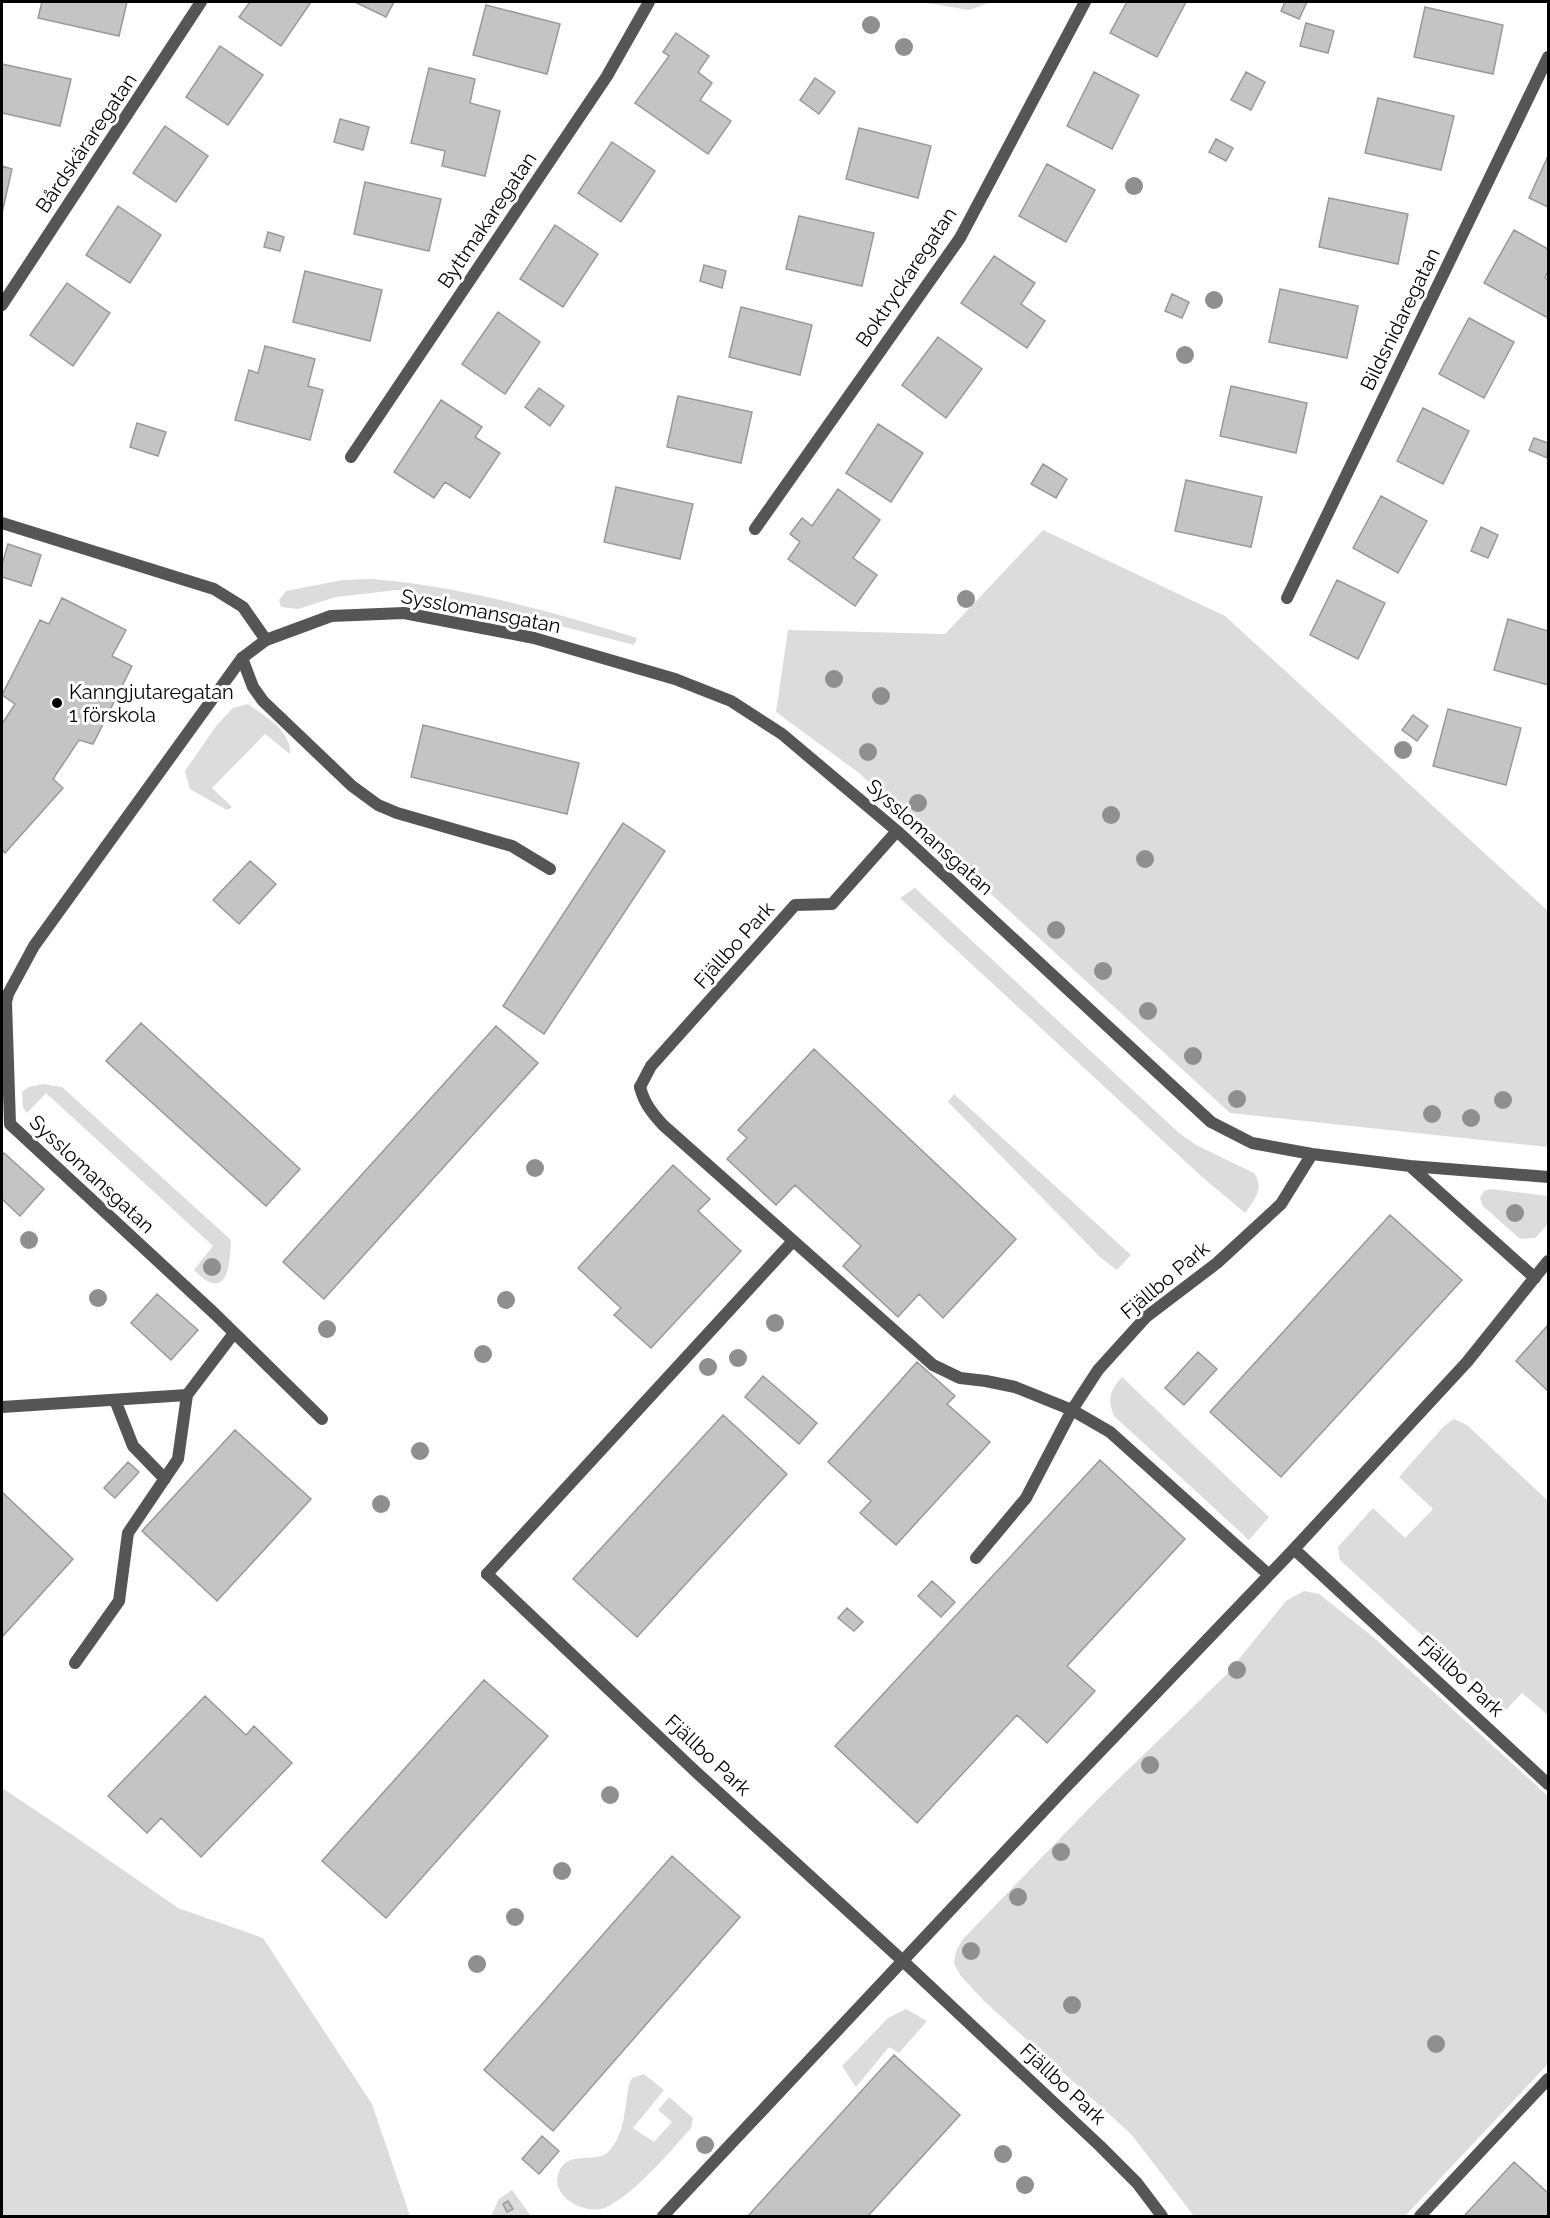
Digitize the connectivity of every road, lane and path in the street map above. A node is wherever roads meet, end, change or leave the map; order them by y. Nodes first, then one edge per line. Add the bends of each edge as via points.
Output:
1 (201, 2) edge
2 (649, 2) edge
3 (1085, 2) edge
4 (1548, 57) edge
5 (2, 305) edge
6 (351, 457) dead end
7 (2, 523) edge
8 (755, 528) dead end
9 (1287, 598) dead end
10 (266, 640) junction
11 (242, 658) junction
12 (897, 831) junction
13 (550, 869) dead end
14 (4, 1001) edge
15 (1312, 1154) junction
16 (1410, 1166) junction
17 (1548, 1177) edge
18 (793, 1241) junction
19 (1548, 1261) edge
20 (1535, 1278) junction
21 (234, 1333) junction
22 (187, 1395) junction
23 (116, 1400) junction
24 (2, 1407) edge
25 (1072, 1410) junction
26 (322, 1419) dead end
27 (165, 1479) junction
28 (1294, 1549) junction
29 (976, 1558) dead end
30 (1268, 1574) junction
31 (75, 1663) dead end
32 (1548, 1784) edge
33 (904, 1962) junction
34 (1548, 2079) edge
35 (663, 2217) edge
36 (1161, 2217) edge
37 (1420, 2217) edge

1 - 5 street, Bårdskäraregatan
2 - 6 street, Byttmakaregatan via 607,76
3 - 8 street, Boktryckaregatan via 960,238
4 - 9 street, Bildsnidaregatan
7 - 10 street via 214,589 243,607
10 - 11 street, Sysslomansgatan
10 - 12 street, Sysslomansgatan via 331,616 404,613 534,638 675,679 731,701 782,734
11 - 13 street via 263,701 368,800 397,813 512,846
11 - 14 street, Sysslomansgatan via 34,946
12 - 15 street, Sysslomansgatan via 1211,1122 1252,1143
12 - 18 street, Fjällbo Park via 832,904 795,905 651,1066 640,1087 652,1113
14 - 21 street, Sysslomansgatan via 10,1124
15 - 16 street, Sysslomansgatan
15 - 25 street, Fjällbo Park via 1281,1204 1217,1263 1146,1317 1098,1370
16 - 17 street, Sysslomansgatan
16 - 20 street
18 - 25 street via 933,1365 960,1378 1015,1388
18 - 33 street, Fjällbo Park via 487,1575
19 - 20 street
20 - 28 street via 1467,1362
21 - 22 street
21 - 26 street, Sysslomansgatan
22 - 23 street
22 - 27 street via 178,1459
23 - 24 street
23 - 27 street via 133,1446
25 - 29 street, Fjällbo Park via 1026,1498
25 - 30 street via 1110,1432
27 - 31 street via 128,1533 119,1601
28 - 30 street
28 - 32 street, Fjällbo Park
30 - 33 street
33 - 35 street
33 - 36 street, Fjällbo Park via 1100,2146 1137,2183
34 - 37 street

